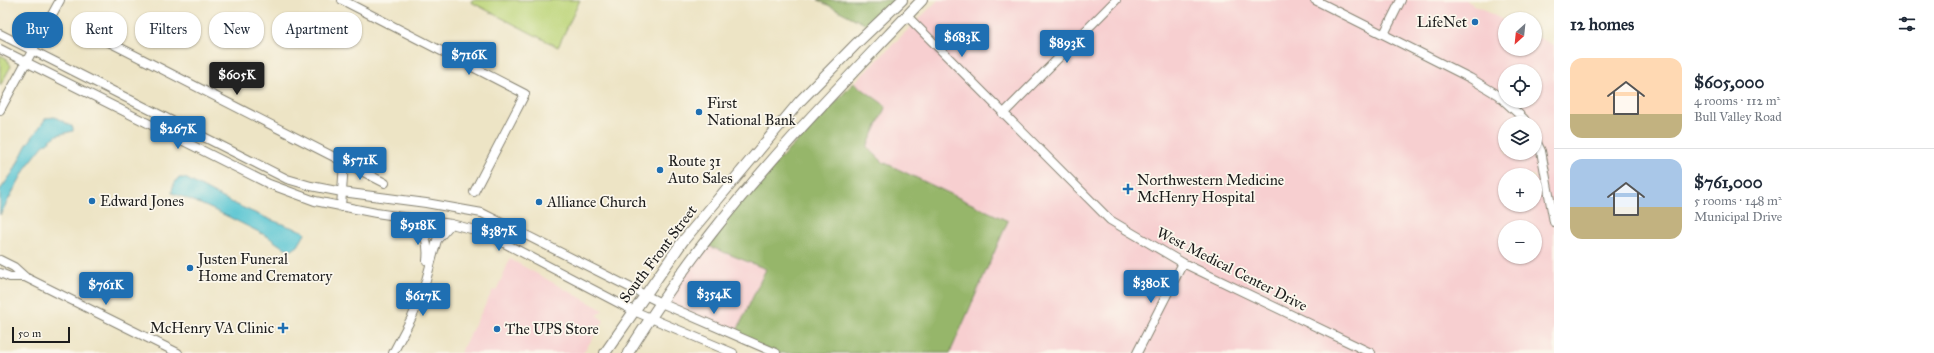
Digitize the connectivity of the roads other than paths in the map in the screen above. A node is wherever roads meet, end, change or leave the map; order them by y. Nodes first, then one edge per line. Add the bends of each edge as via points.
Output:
1 (60, 0) edge
2 (342, 0) edge
3 (902, 0) edge
4 (922, 0) edge
5 (1116, 0) edge
6 (1315, 0) edge
7 (1401, 0) edge
8 (907, 16) junction
9 (0, 34) edge
10 (1384, 34) junction
11 (121, 48) edge
12 (0, 49) edge
13 (32, 50) junction
14 (26, 62) junction
15 (0, 110) edge
16 (1003, 114) junction
17 (1519, 116) edge
18 (1542, 156) edge
19 (344, 162) junction
20 (385, 183) dead end
21 (342, 192) junction
22 (474, 192) dead end
23 (341, 207) junction
24 (413, 218) junction
25 (1554, 222) edge
26 (450, 224) junction
27 (0, 260) edge
28 (1183, 263) junction
29 (428, 270) junction
30 (0, 273) edge
31 (25, 277) junction
32 (644, 295) junction
33 (661, 303) junction
34 (634, 310) junction
35 (650, 318) junction
36 (178, 353) edge
37 (393, 353) edge
38 (606, 353) edge
39 (628, 353) edge
40 (733, 353) edge
41 (776, 353) edge
42 (1137, 353) edge
43 (1371, 353) edge

1 - 13 street
2 - 22 street via 525,94
3 - 32 main road, South Front Street via 800,101 683,241
4 - 8 main road, South Front Street
5 - 16 street
6 - 10 street
7 - 10 street
8 - 16 street, West Medical Center Drive
8 - 33 main road, South Front Street via 838,87 749,188 710,234
9 - 13 street
10 - 17 street via 1498,95
11 - 19 street
12 - 14 street
13 - 14 street
13 - 21 street via 287,179
14 - 15 street
14 - 23 street via 269,184 315,201
16 - 28 street, West Medical Center Drive via 1110,220
18 - 25 street
19 - 20 street
19 - 21 street
21 - 23 street
21 - 32 street via 482,213
23 - 24 street
24 - 26 street
24 - 29 street via 427,240
26 - 29 street via 437,240
26 - 34 street via 483,232
27 - 31 street via 14,267
28 - 42 street
28 - 43 street, West Medical Center Drive
29 - 37 street via 422,295
30 - 31 street via 10,277
31 - 36 street
32 - 33 street
32 - 34 main road, South Front Street
33 - 35 main road, South Front Street
33 - 41 street
34 - 35 street
34 - 38 main road, South Front Street
35 - 39 main road, South Front Street
35 - 40 street

